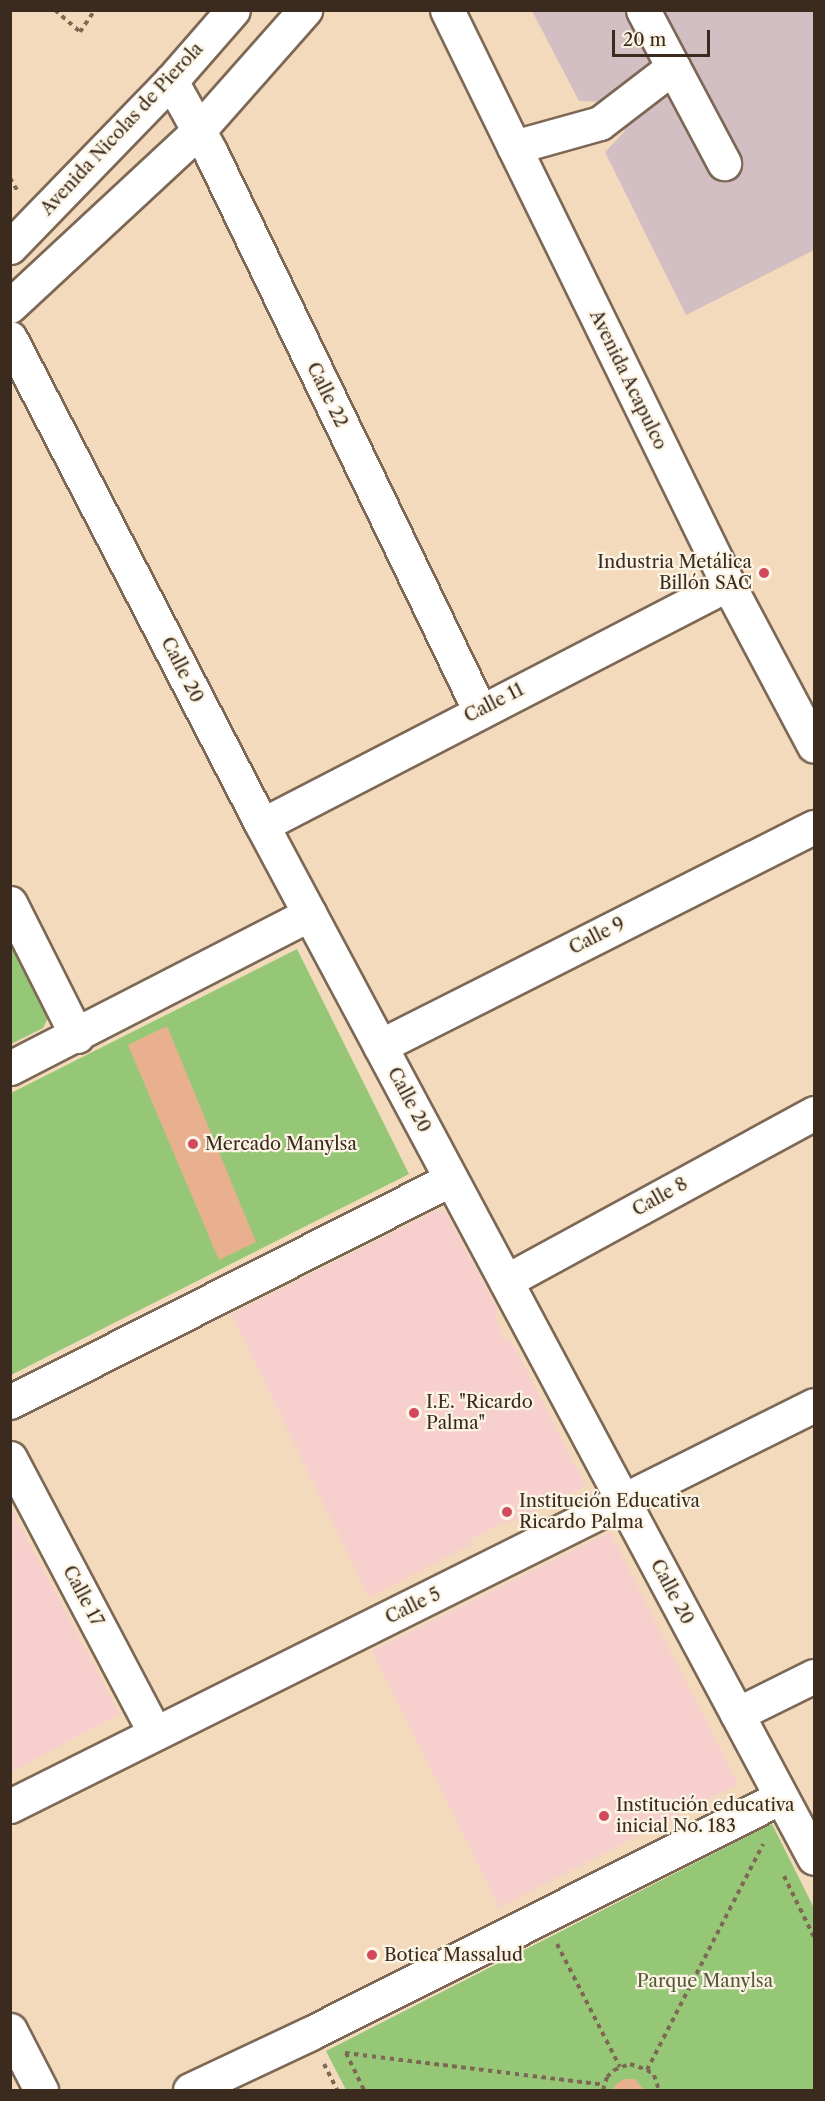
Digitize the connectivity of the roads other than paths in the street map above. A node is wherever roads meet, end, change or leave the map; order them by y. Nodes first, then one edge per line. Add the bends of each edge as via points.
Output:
1 (233, 10) edge
2 (305, 10) edge
3 (447, 10) edge
4 (643, 10) edge
5 (673, 67) junction
6 (171, 81) junction
7 (198, 131) junction
8 (514, 147) junction
9 (724, 163) dead end
10 (10, 247) edge
11 (10, 306) edge
12 (10, 338) edge
13 (23, 394) edge
14 (728, 584) junction
15 (480, 711) junction
16 (814, 746) edge
17 (262, 825) junction
18 (814, 827) edge
19 (10, 903) edge
20 (310, 914) junction
21 (77, 1036) junction
22 (380, 1046) junction
23 (10, 1068) edge
24 (814, 1113) edge
25 (452, 1179) junction
26 (506, 1281) junction
27 (10, 1402) edge
28 (814, 1406) edge
29 (10, 1458) edge
30 (624, 1502) junction
31 (814, 1676) edge
32 (737, 1714) junction
33 (155, 1733) junction
34 (781, 1797) junction
35 (10, 1806) edge
36 (814, 1858) edge
37 (10, 2030) edge
38 (41, 2091) edge
39 (190, 2091) edge

1 - 6 street, Avenida Nicolas de Pierola
2 - 7 street
3 - 8 street, Avenida Acapulco
4 - 5 street
5 - 8 street via 600,123
5 - 9 street
6 - 7 street, Calle 22
6 - 10 street, Avenida Nicolas de Pierola
7 - 11 street
7 - 15 street, Calle 22
8 - 14 street, Avenida Acapulco
12 - 13 street, Calle 20
13 - 17 street, Calle 20
14 - 15 street, Calle 11
14 - 16 street, Avenida Acapulco
15 - 17 street, Calle 11
17 - 20 street, Calle 20
18 - 22 street, Calle 9
19 - 21 street
20 - 21 street
20 - 22 street, Calle 20
21 - 23 street
22 - 25 street, Calle 20
24 - 26 street, Calle 8
25 - 26 street, Calle 20
25 - 27 street
26 - 30 street, Calle 20
28 - 30 street, Calle 5
29 - 33 street, Calle 17
30 - 32 street, Calle 20
30 - 33 street, Calle 5
31 - 32 street
32 - 34 street, Calle 20
33 - 35 street, Calle 5
34 - 36 street, Calle 20
34 - 39 street
37 - 38 street

